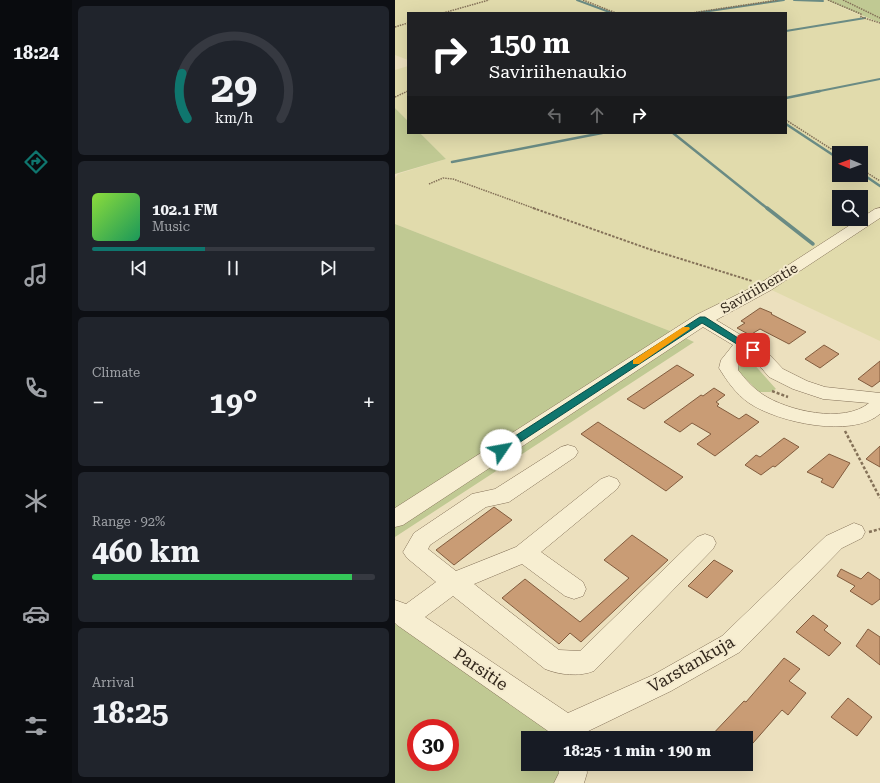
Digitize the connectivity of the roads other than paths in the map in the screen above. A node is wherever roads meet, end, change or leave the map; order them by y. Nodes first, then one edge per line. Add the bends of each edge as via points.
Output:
1 (880, 212) edge
2 (702, 319) junction
3 (743, 343) junction
4 (789, 397) junction
5 (880, 400) edge
6 (880, 404) edge
7 (568, 452) dead end
8 (609, 484) dead end
9 (395, 519) edge
10 (854, 532) dead end
11 (705, 544) dead end
12 (524, 553) junction
13 (454, 582) junction
14 (574, 588) dead end
15 (401, 614) edge
16 (564, 731) edge
17 (571, 731) edge
18 (573, 771) edge
19 (569, 783) edge

1 - 2 street, Saviriihentie via 765,287
2 - 3 street
2 - 9 street, Saviriihentie
3 - 4 street via 759,353 776,373
3 - 4 street via 729,361 728,368 733,378 759,400
4 - 5 street via 823,393 872,397
4 - 6 street via 817,420 840,420 873,412
7 - 13 street via 501,496 480,500 422,539 415,552
8 - 12 street
10 - 17 street, Varstankuja via 834,542 731,644
11 - 13 street via 585,663 554,661
12 - 13 street
12 - 14 street
13 - 15 street
15 - 16 street, Parsitie
18 - 19 street

